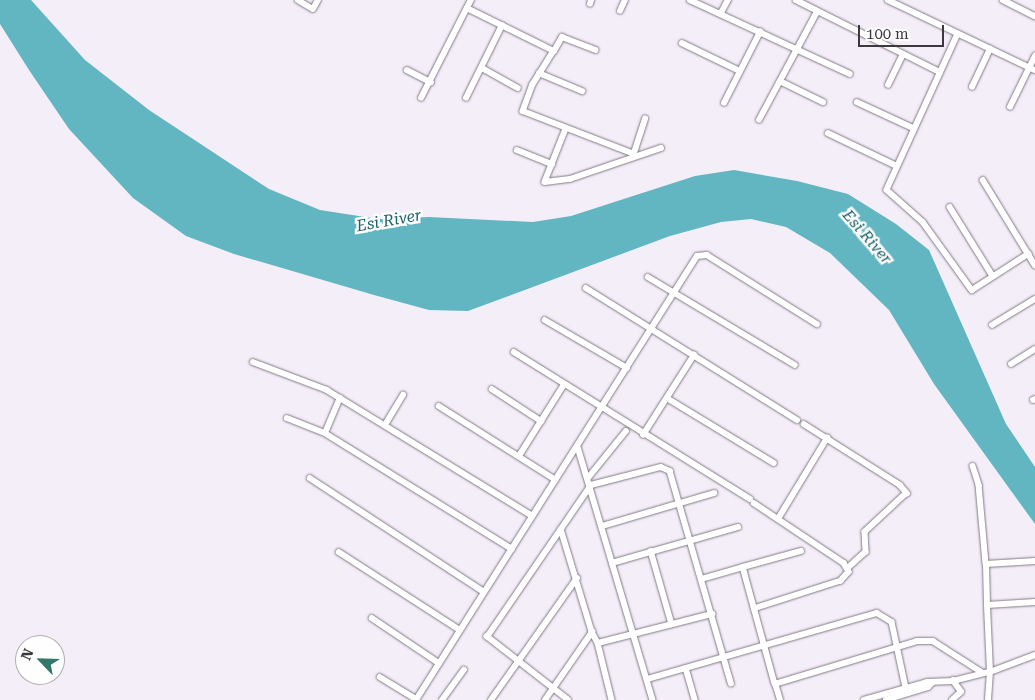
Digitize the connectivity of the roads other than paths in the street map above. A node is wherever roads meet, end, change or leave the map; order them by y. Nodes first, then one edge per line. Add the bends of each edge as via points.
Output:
1 (298, 0) edge
2 (318, 0) edge
3 (471, 0) edge
4 (625, 0) edge
5 (690, 0) edge
6 (728, 0) edge
7 (796, 0) edge
8 (888, 0) edge
9 (1003, 0) edge
10 (898, 2) edge
11 (467, 8) junction
12 (620, 11) dead end
13 (817, 12) junction
14 (721, 14) junction
15 (1035, 16) edge
16 (502, 25) junction
17 (760, 32) junction
18 (958, 34) junction
19 (682, 43) dead end
20 (990, 49) junction
21 (596, 50) dead end
22 (554, 51) junction
23 (796, 51) junction
24 (903, 54) junction
25 (1035, 56) edge
26 (482, 68) junction
27 (1032, 69) edge
28 (407, 70) dead end
29 (740, 71) junction
30 (940, 72) junction
31 (539, 73) junction
32 (850, 74) dead end
33 (431, 82) junction
34 (780, 82) junction
35 (888, 85) dead end
36 (972, 87) dead end
37 (518, 88) dead end
38 (582, 92) dead end
39 (421, 98) dead end
40 (466, 98) dead end
41 (724, 102) dead end
42 (823, 102) dead end
43 (857, 102) dead end
44 (1010, 107) dead end
45 (645, 119) dead end
46 (759, 120) dead end
47 (566, 128) junction
48 (913, 128) junction
49 (828, 133) dead end
50 (661, 148) dead end
51 (517, 150) dead end
52 (632, 155) junction
53 (552, 164) junction
54 (897, 166) junction
55 (983, 180) dead end
56 (950, 208) dead end
57 (1028, 254) junction
58 (1035, 265) edge
59 (993, 276) junction
60 (648, 277) dead end
61 (586, 288) dead end
62 (672, 291) junction
63 (1035, 299) edge
64 (545, 320) dead end
65 (817, 324) dead end
66 (992, 325) dead end
67 (651, 328) junction
68 (1035, 349) edge
69 (514, 352) dead end
70 (694, 355) junction
71 (253, 362) dead end
72 (1011, 364) dead end
73 (795, 365) dead end
74 (627, 368) junction
75 (563, 386) junction
76 (492, 389) dead end
77 (404, 395) dead end
78 (340, 398) junction
79 (667, 398) junction
80 (439, 406) dead end
81 (602, 410) junction
82 (287, 418) dead end
83 (797, 420) dead end
84 (542, 421) junction
85 (804, 424) dead end
86 (385, 425) junction
87 (626, 431) dead end
88 (324, 433) junction
89 (643, 435) junction
90 (827, 438) junction
91 (578, 447) junction
92 (519, 456) junction
93 (774, 463) dead end
94 (973, 466) dead end
95 (310, 478) dead end
96 (556, 480) junction
97 (589, 481) junction
98 (714, 494) dead end
99 (679, 504) junction
100 (533, 516) junction
101 (778, 519) junction
102 (602, 526) junction
103 (738, 528) dead end
104 (561, 529) junction
105 (690, 541) junction
106 (512, 550) junction
107 (652, 551) junction
108 (801, 551) dead end
109 (339, 552) dead end
110 (1035, 561) edge
111 (612, 563) junction
112 (986, 564) junction
113 (744, 567) junction
114 (848, 568) junction
115 (577, 578) junction
116 (702, 579) junction
117 (484, 592) junction
118 (1035, 602) edge
119 (987, 605) junction
120 (754, 609) junction
121 (712, 614) junction
122 (372, 618) dead end
123 (672, 624) junction
124 (460, 630) junction
125 (592, 632) junction
126 (635, 635) junction
127 (598, 643) junction
128 (765, 646) junction
129 (897, 649) junction
130 (1035, 655) edge
131 (726, 657) junction
132 (439, 663) junction
133 (518, 663) junction
134 (686, 668) junction
135 (464, 670) dead end
136 (986, 672) junction
137 (380, 677) dead end
138 (648, 679) junction
139 (953, 681) junction
140 (731, 683) dead end
141 (932, 683) junction
142 (775, 684) junction
143 (553, 688) junction
144 (906, 688) junction
145 (610, 699) edge
146 (416, 700) edge
147 (442, 700) edge
148 (491, 700) edge
149 (545, 700) edge
150 (568, 700) edge
151 (653, 700) edge
152 (695, 700) edge
153 (780, 700) edge
154 (864, 700) edge
155 (889, 700) edge
156 (952, 700) edge
157 (988, 700) edge

1 - 2 street via 313,9
3 - 11 street
4 - 12 street
5 - 14 street
6 - 14 street
7 - 13 street
8 - 10 street
9 - 15 street
10 - 18 street
11 - 16 street
11 - 33 street
13 - 23 street
13 - 24 street
14 - 17 street
16 - 22 street
16 - 26 street
17 - 23 street
17 - 29 street
18 - 20 street
18 - 30 street
19 - 29 street
20 - 27 street
20 - 36 street
21 - 22 street via 562,37
22 - 31 street
23 - 32 street
23 - 34 street
24 - 30 street
24 - 35 street
25 - 27 street
26 - 37 street
26 - 40 street
27 - 44 street
28 - 33 street
29 - 41 street
30 - 48 street
31 - 38 street
31 - 47 street via 523,110
33 - 39 street
34 - 42 street
34 - 46 street
43 - 48 street
45 - 52 street
47 - 52 street
47 - 53 street
48 - 54 street
49 - 54 street
50 - 52 street
51 - 53 street
52 - 53 street via 570,179 545,182
54 - 59 street via 886,190 923,222 972,290
55 - 57 street
56 - 59 street
57 - 58 street
57 - 59 street
60 - 62 street
61 - 67 street
62 - 65 street via 702,254
62 - 67 street
62 - 73 street
63 - 66 street
64 - 74 street
67 - 70 street
67 - 74 street
68 - 72 street
69 - 75 street
70 - 79 street
70 - 83 street
71 - 78 street via 276,368
74 - 81 street
75 - 81 street
75 - 84 street
76 - 84 street
77 - 86 street
78 - 86 street
78 - 88 street
79 - 89 street
79 - 93 street
80 - 92 street
81 - 89 street
81 - 91 street
82 - 88 street
84 - 92 street
85 - 90 street
86 - 100 street
87 - 97 street
88 - 106 street
89 - 101 street
90 - 101 street
90 - 114 street via 907,493 865,532 866,552
91 - 96 street
91 - 97 street
92 - 96 street
94 - 112 street via 979,485
95 - 117 street
96 - 100 street
97 - 99 street via 666,467
97 - 102 street
97 - 104 street
98 - 99 street
99 - 102 street
99 - 105 street
100 - 106 street
101 - 114 street
102 - 111 street
103 - 105 street
104 - 115 street
104 - 133 street via 487,637
105 - 107 street
105 - 116 street
106 - 117 street
107 - 111 street
107 - 123 street
108 - 113 street
109 - 124 street
110 - 112 street
111 - 126 street
112 - 119 street
113 - 116 street
113 - 120 street
114 - 120 street via 849,572 841,581
115 - 125 street
115 - 133 street
116 - 121 street
117 - 124 street
118 - 119 street
119 - 136 street
120 - 128 street
121 - 123 street
121 - 131 street
122 - 132 street
123 - 126 street
124 - 132 street
125 - 127 street
125 - 143 street
126 - 127 street
126 - 138 street
127 - 145 street
128 - 129 street via 877,612 892,622
128 - 131 street
128 - 142 street
129 - 136 street via 917,641 933,641
129 - 142 street
129 - 144 street
130 - 136 street
131 - 134 street
131 - 140 street
132 - 146 street
133 - 143 street
133 - 148 street
134 - 138 street
134 - 152 street
135 - 147 street
136 - 139 street
136 - 157 street
137 - 146 street
138 - 151 street
139 - 141 street
139 - 156 street via 961,692
141 - 144 street
141 - 155 street
142 - 153 street
143 - 149 street
143 - 150 street
144 - 154 street

